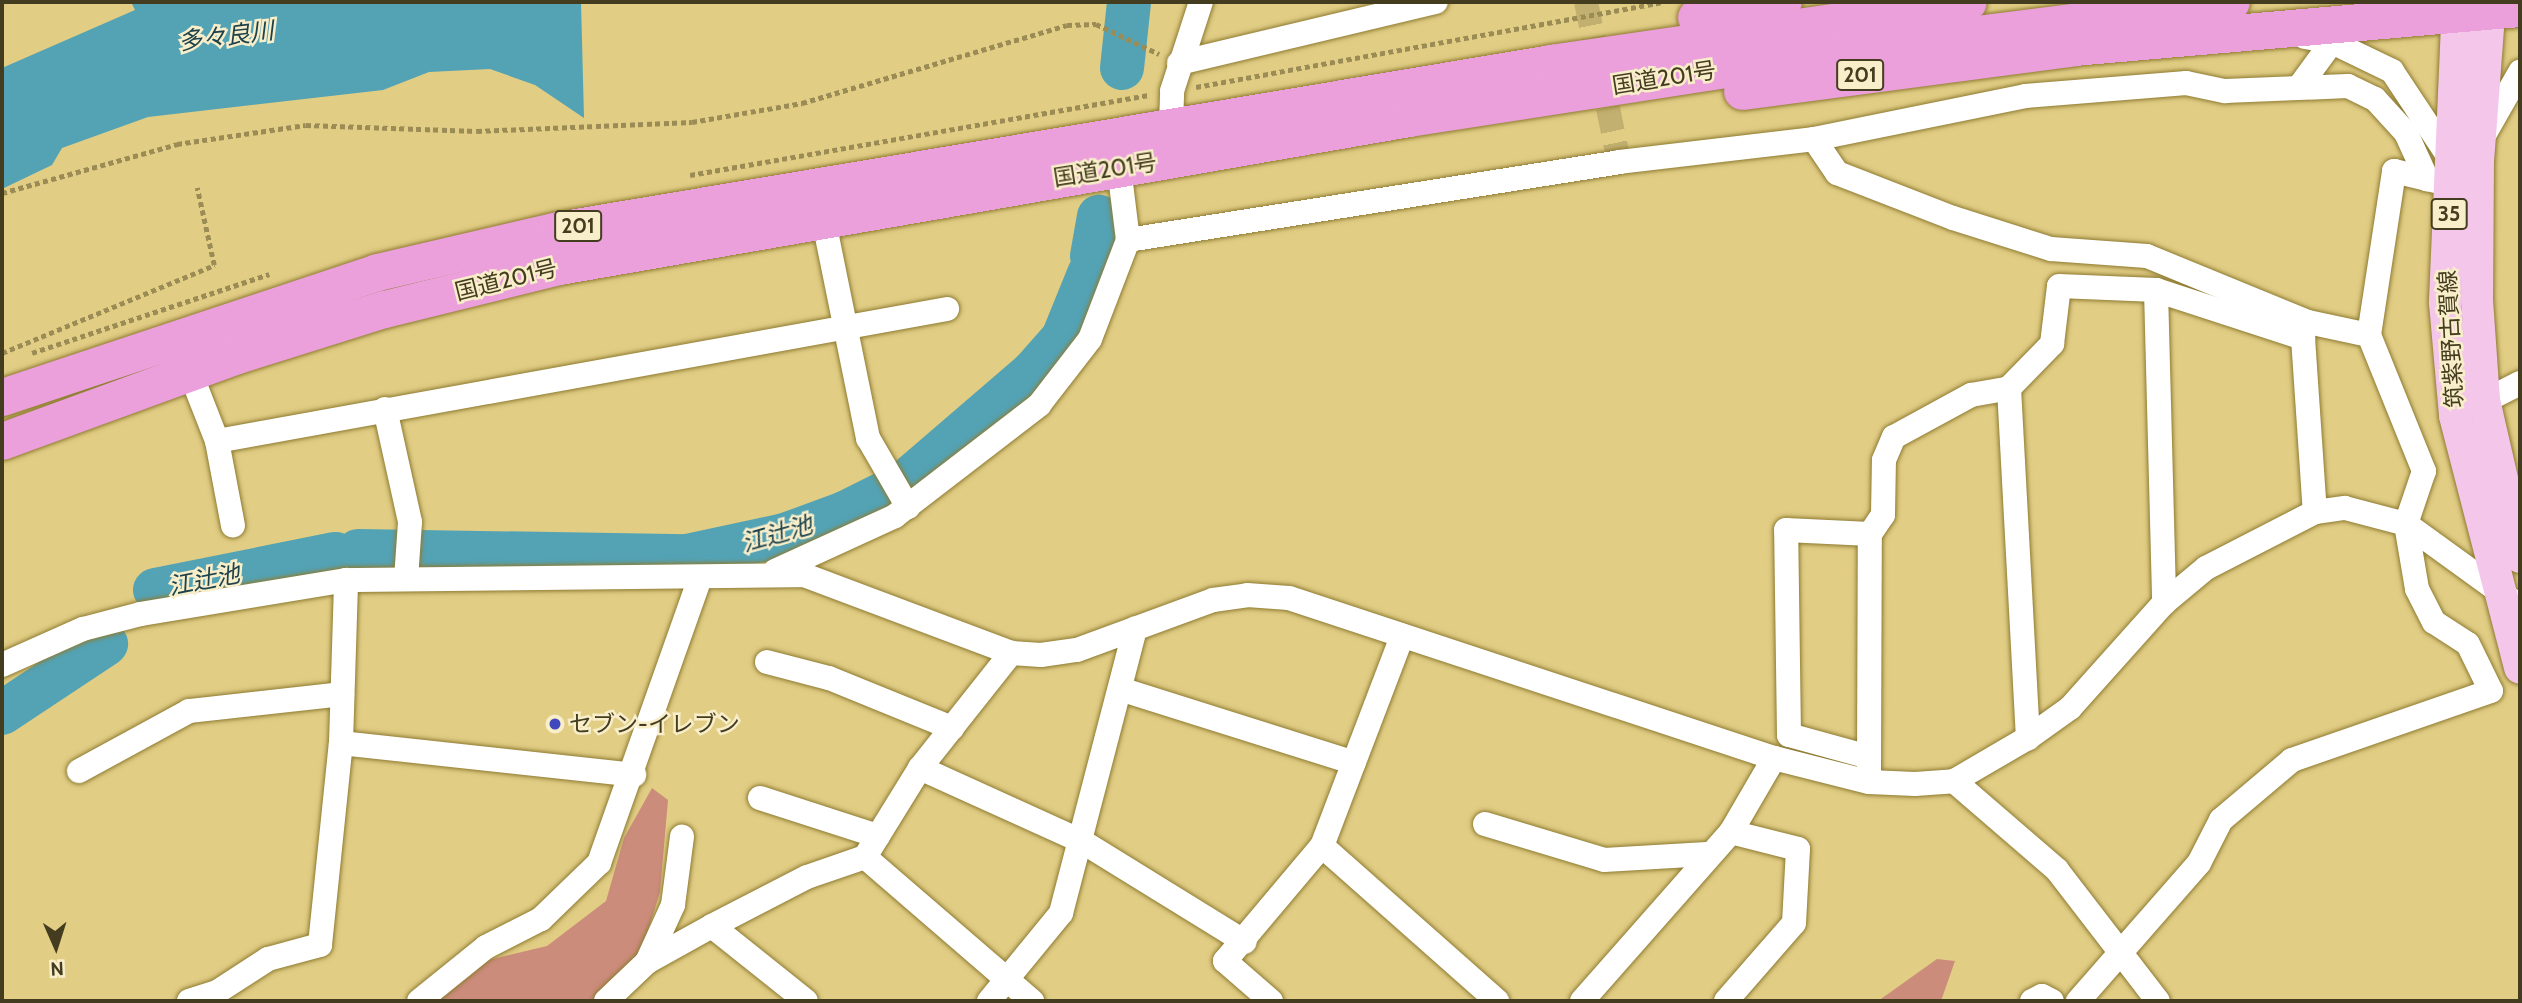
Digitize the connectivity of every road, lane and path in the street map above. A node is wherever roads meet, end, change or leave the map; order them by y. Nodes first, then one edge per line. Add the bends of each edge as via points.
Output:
1 (1201, 2) edge
2 (1436, 2) edge
3 (1783, 2) edge
4 (1968, 2) edge
5 (2231, 2) edge
6 (2483, 6) edge
7 (2332, 42) junction
8 (2074, 47) junction
9 (1179, 63) junction
10 (2520, 72) edge
11 (2300, 87) junction
12 (1287, 108) junction
13 (1171, 125) junction
14 (1814, 139) junction
15 (1263, 144) junction
16 (1119, 168) junction
17 (2451, 170) junction
18 (197, 188) dead end
19 (2, 193) edge
20 (823, 217) junction
21 (1128, 240) junction
22 (2156, 290) junction
23 (947, 309) dead end
24 (844, 327) junction
25 (2369, 335) junction
26 (2, 353) edge
27 (190, 372) junction
28 (2520, 383) edge
29 (2009, 388) junction
30 (2, 397) edge
31 (2484, 400) junction
32 (385, 409) junction
33 (2455, 416) junction
34 (2, 441) edge
35 (217, 441) junction
36 (908, 507) junction
37 (2315, 512) junction
38 (2406, 524) junction
39 (233, 526) dead end
40 (1870, 534) junction
41 (2520, 557) edge
42 (769, 574) junction
43 (406, 579) junction
44 (346, 580) junction
45 (699, 580) junction
46 (2508, 598) edge
47 (2164, 603) junction
48 (1135, 628) junction
49 (1402, 636) junction
50 (1011, 653) junction
51 (767, 662) dead end
52 (2, 665) edge
53 (2520, 668) edge
54 (1121, 689) junction
55 (342, 694) junction
56 (952, 728) junction
57 (2028, 738) junction
58 (341, 743) junction
59 (1869, 757) junction
60 (1774, 758) junction
61 (1354, 763) junction
62 (920, 768) junction
63 (79, 771) dead end
64 (634, 775) junction
65 (1954, 781) junction
66 (1869, 782) junction
67 (760, 798) dead end
68 (1485, 824) dead end
69 (1731, 832) junction
70 (682, 837) dead end
71 (1083, 842) junction
72 (1322, 846) junction
73 (872, 847) junction
74 (1707, 854) junction
75 (712, 926) junction
76 (1245, 942) junction
77 (2115, 952) junction
78 (647, 962) junction
79 (1007, 981) junction
80 (189, 1001) edge
81 (419, 1001) edge
82 (606, 1001) edge
83 (806, 1001) edge
84 (989, 1001) edge
85 (1032, 1001) edge
86 (1271, 1001) edge
87 (1496, 1001) edge
88 (1582, 1001) edge
89 (1726, 1001) edge
90 (2032, 1001) edge
91 (2052, 1001) edge
92 (2078, 1001) edge
93 (2158, 1001) edge

1 - 9 street
2 - 9 street
3 - 12 highway, 201 via 1356,77
4 - 12 highway, 国道201号 / 201
5 - 15 highway, 国道201号 / 201 via 1842,51
6 - 8 highway, 201
6 - 17 main road, 筑紫野古賀線 / 35
7 - 8 street via 2319,37
7 - 11 street
7 - 17 street via 2392,71
8 - 15 highway, 201 via 1409,137
9 - 13 street
9 - 19 path via 1096,24 1067,25 802,103 692,122 477,131 306,125 177,144
10 - 17 street
11 - 14 street via 2225,91 2186,83 2025,96
11 - 17 street via 2348,86 2375,99 2406,133
12 - 13 highway, 国道201号 / 201
13 - 30 highway, 国道201号 / 201 via 769,190 532,236 377,272
14 - 21 street via 1619,162
14 - 25 street via 1837,173 1953,218 2051,249 2147,256 2308,323
15 - 16 highway, 国道201号 / 201
16 - 20 highway, 国道201号 / 201
16 - 21 street
17 - 25 street via 2394,171
17 - 31 main road, 筑紫野古賀線 / 35
17 - 33 main road, 筑紫野古賀線 / 35 via 2445,303
18 - 26 path via 214,265
20 - 24 street
20 - 27 highway, 国道201号 / 201 via 519,276 384,309
21 - 36 street via 1090,339 1040,405
22 - 29 street via 2059,286 2052,344
22 - 37 street via 2303,338
22 - 47 street
23 - 24 street
24 - 32 street
24 - 36 street via 868,439
25 - 38 street via 2424,471
27 - 34 highway, 国道201号 / 201
27 - 35 street
28 - 31 street
29 - 40 street via 1971,395 1894,437 1884,460 1883,515
29 - 57 street
31 - 33 street
31 - 41 main road, 筑紫野古賀線 / 35
32 - 35 street
32 - 43 street via 410,522
33 - 46 main road, 筑紫野古賀線 / 35
35 - 39 street
36 - 42 street
37 - 38 street via 2345,508
37 - 47 street via 2206,568
38 - 46 street
38 - 77 street via 2417,589 2434,622 2468,643 2491,691 2292,760 2221,820 2199,863
40 - 59 street
40 - 59 street via 1786,530 1789,735
42 - 45 street
42 - 50 street via 846,586
43 - 44 street
43 - 45 street
44 - 52 street via 130,617 83,629
44 - 55 street
45 - 64 street
46 - 53 main road, 筑紫野古賀線 / 35
47 - 57 street via 2070,709
48 - 49 street via 1247,595 1289,598
48 - 50 street via 1077,650
48 - 54 street
49 - 60 street
49 - 61 street
50 - 56 street
51 - 56 street via 829,678
54 - 61 street
54 - 71 street
55 - 58 street
55 - 63 street via 189,711
56 - 62 street
57 - 65 street
58 - 64 street
58 - 80 street via 320,945 268,959 217,992
59 - 66 street
60 - 66 street
60 - 69 street
61 - 72 street
62 - 71 street
62 - 73 street
64 - 81 street via 599,863 574,892 541,919 486,947
65 - 66 street
65 - 77 street via 2057,870
67 - 73 street
68 - 74 street via 1604,860
69 - 74 street
69 - 89 street via 1798,849 1794,923
70 - 78 street via 673,905
71 - 76 street
71 - 79 street via 1061,913
72 - 76 street
72 - 87 street
73 - 75 street
73 - 79 street
74 - 88 street
75 - 78 street
75 - 83 street
76 - 86 street via 1225,961
77 - 92 street
77 - 93 street
78 - 82 street
79 - 84 street
79 - 85 street
90 - 91 street via 2042,996

